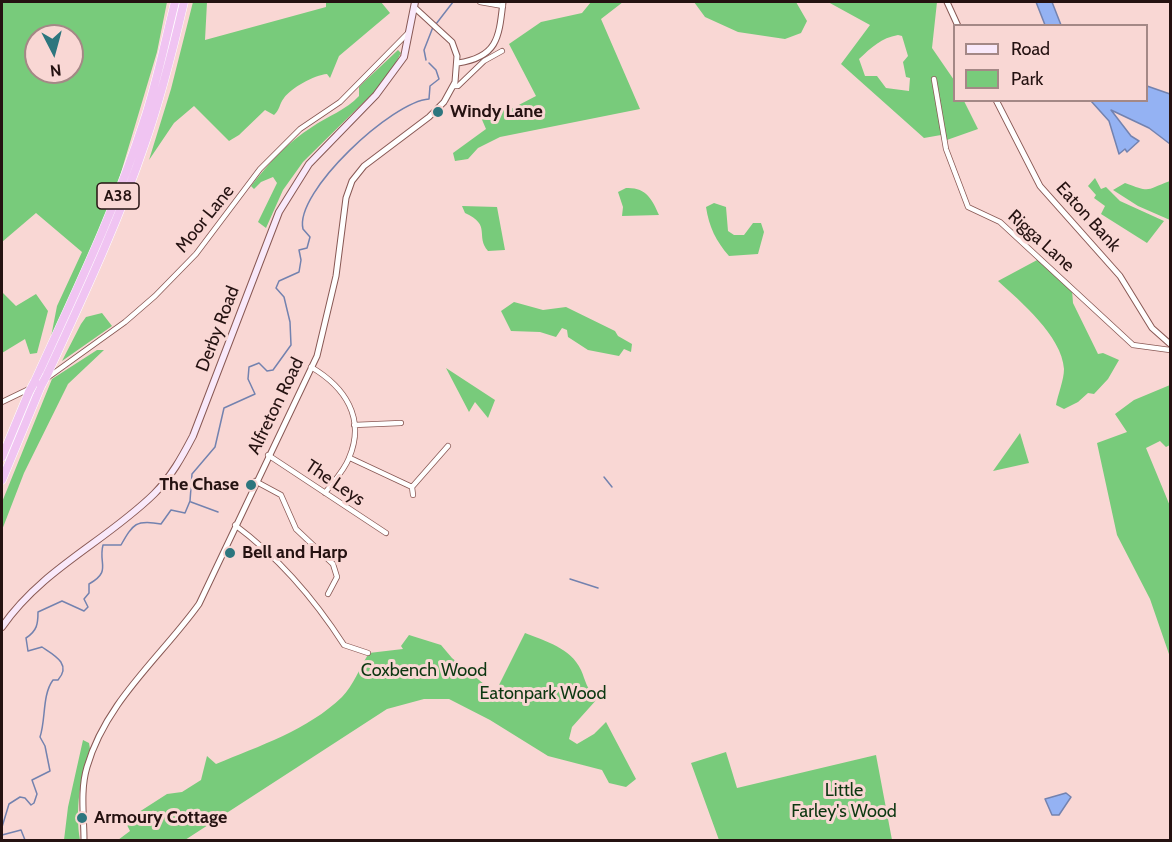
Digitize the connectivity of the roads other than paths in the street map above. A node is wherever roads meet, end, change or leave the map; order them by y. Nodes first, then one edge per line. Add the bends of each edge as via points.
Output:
1 (175, 2) edge
2 (184, 2) edge
3 (480, 2) edge
4 (947, 2) edge
5 (415, 4) edge
6 (503, 4) edge
7 (957, 24) edge
8 (411, 30) junction
9 (502, 51) dead end
10 (458, 63) junction
11 (934, 80) dead end
12 (454, 86) junction
13 (997, 102) edge
14 (1170, 344) edge
15 (1170, 350) edge
16 (311, 367) junction
17 (38, 383) junction
18 (2, 402) edge
19 (401, 423) dead end
20 (354, 425) junction
21 (445, 447) dead end
22 (268, 455) junction
23 (2, 457) edge
24 (350, 458) junction
25 (2, 480) edge
26 (255, 481) junction
27 (412, 487) junction
28 (325, 493) junction
29 (413, 495) dead end
30 (235, 525) junction
31 (386, 534) dead end
32 (328, 594) dead end
33 (2, 627) edge
34 (368, 653) dead end
35 (84, 840) edge

1 - 17 highway, A38 via 145,119 119,192
2 - 17 highway, A38, bridge via 157,108 126,197 103,255 46,375
3 - 6 street
4 - 7 street
5 - 8 main road, Derby Road
5 - 10 street via 448,37
6 - 10 street via 498,37 492,48 476,60
8 - 18 street, Moor Lane via 340,102 300,129 260,169 198,252 155,296 80,356
8 - 33 main road, Derby Road via 404,57 390,79 309,164 288,194 193,436 173,471 140,506 56,569
9 - 12 street
10 - 12 street, Alfreton Road
11 - 15 street, Rigga Lane via 946,149 968,207 1000,222 1132,345
12 - 16 street, Alfreton Road via 429,117 364,166 352,181 329,311
13 - 14 street, Eaton Bank via 1040,186 1120,276 1152,328
16 - 20 street via 341,390
16 - 22 street, Alfreton Road
17 - 23 highway, A38, bridge via 29,392
17 - 25 highway, A38
19 - 20 street
20 - 24 street
21 - 27 street
22 - 26 street, Alfreton Road
22 - 28 street, The Leys
24 - 27 street
24 - 28 street
26 - 30 street, Alfreton Road
26 - 32 street via 280,495 296,529 333,564 337,577
27 - 29 street
28 - 31 street, The Leys
30 - 34 street via 287,572 344,645
30 - 35 street, Alfreton Road via 199,604 136,678 98,741 87,767

